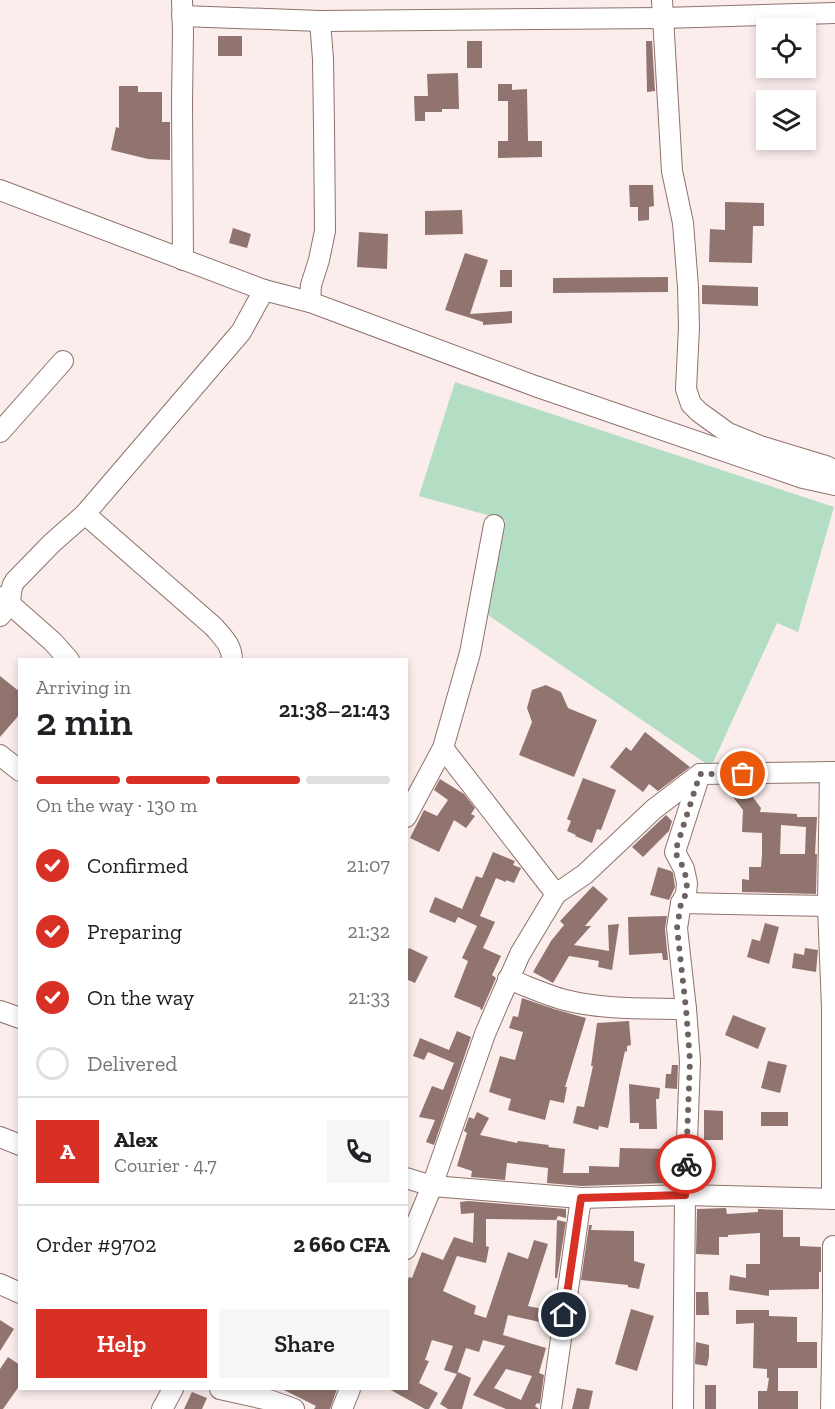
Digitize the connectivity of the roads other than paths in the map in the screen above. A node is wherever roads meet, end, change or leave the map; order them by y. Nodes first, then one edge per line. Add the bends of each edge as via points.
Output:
1 (182, 8) edge
2 (662, 9) edge
3 (835, 13) edge
4 (320, 21) junction
5 (0, 190) edge
6 (183, 260) junction
7 (264, 290) junction
8 (310, 302) junction
9 (63, 362) dead end
10 (0, 432) edge
11 (835, 474) edge
12 (835, 485) edge
13 (85, 514) junction
14 (494, 525) dead end
15 (3, 605) edge
16 (67, 658) edge
17 (232, 658) edge
18 (444, 748) junction
19 (0, 755) edge
20 (18, 769) edge
21 (832, 772) edge
22 (700, 774) junction
23 (408, 813) edge
24 (556, 894) junction
25 (681, 903) junction
26 (828, 906) junction
27 (508, 980) junction
28 (834, 1008) edge
29 (686, 1009) junction
30 (0, 1011) edge
31 (18, 1017) edge
32 (0, 1137) edge
33 (18, 1144) edge
34 (408, 1180) edge
35 (432, 1186) junction
36 (685, 1195) junction
37 (581, 1198) junction
38 (834, 1199) edge
39 (408, 1244) edge
40 (833, 1246) dead end
41 (0, 1284) edge
42 (18, 1292) edge
43 (172, 1390) edge
44 (224, 1390) edge
45 (350, 1390) edge
46 (162, 1409) edge
47 (294, 1409) edge
48 (342, 1409) edge
49 (551, 1409) edge
50 (683, 1409) edge
51 (831, 1409) edge

1 - 4 street
1 - 6 street
2 - 3 street
2 - 4 street
2 - 11 street via 672,171 688,287 686,389 691,404 728,433 826,466
4 - 8 street via 325,231
5 - 6 street
6 - 7 street
7 - 8 street
7 - 13 street via 242,332
8 - 12 street via 547,390 803,478
9 - 10 street
13 - 15 street via 15,581
13 - 17 street via 214,627 229,644
14 - 18 street via 470,652
15 - 16 street
18 - 23 street
18 - 24 street
19 - 20 street
21 - 22 street
21 - 26 street
22 - 24 street via 654,809 585,874
22 - 25 street via 675,852 687,883
24 - 27 street
25 - 26 street
25 - 29 street via 677,928
26 - 28 street
27 - 29 street via 564,1000
27 - 35 street
28 - 38 street
29 - 36 street via 690,1061
30 - 31 street
32 - 33 street
34 - 35 street
35 - 37 street
35 - 39 street
36 - 37 street
36 - 38 street
36 - 50 street
37 - 49 street
40 - 51 street
41 - 42 street
43 - 46 street
44 - 47 street
45 - 48 street

